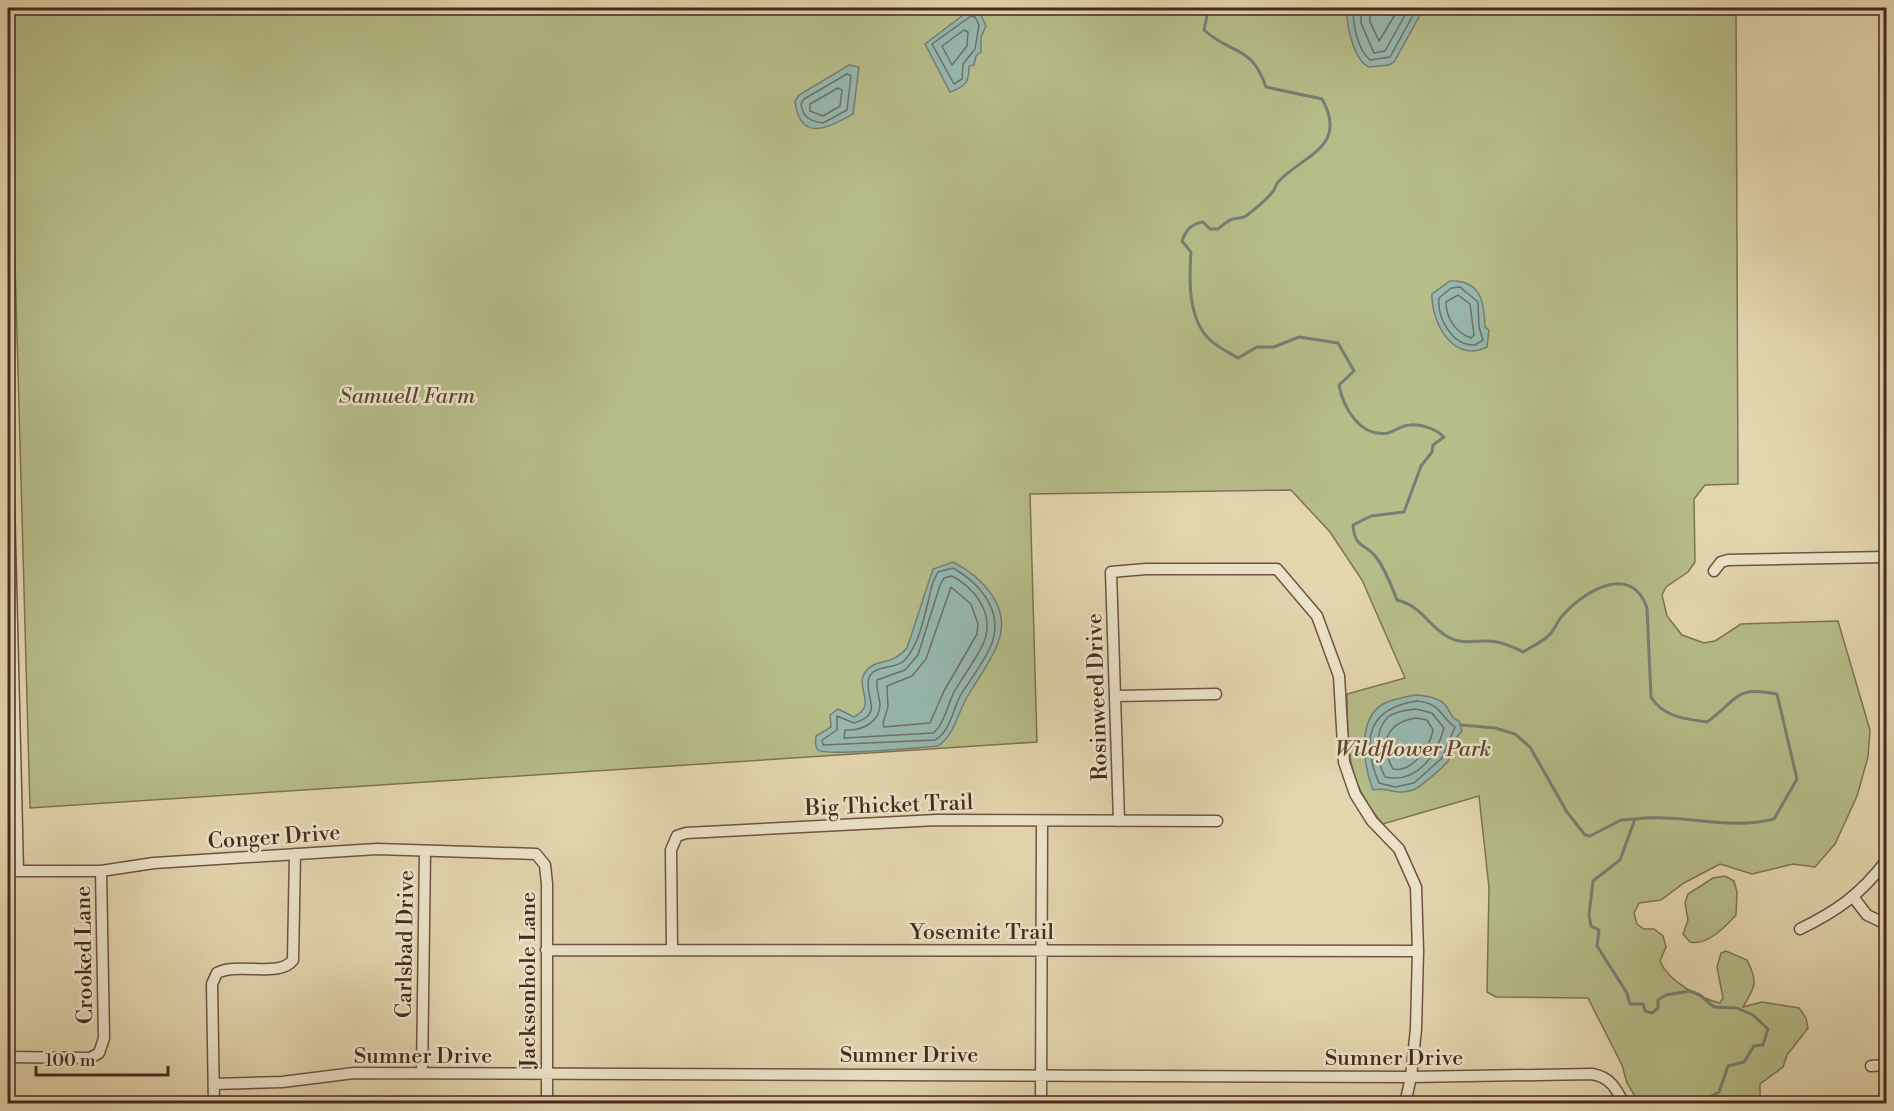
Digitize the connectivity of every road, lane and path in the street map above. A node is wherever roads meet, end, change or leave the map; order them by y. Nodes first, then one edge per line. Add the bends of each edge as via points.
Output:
1 (8, 460) edge
2 (1887, 557) edge
3 (9, 569) edge
4 (1714, 571) dead end
5 (1216, 694) dead end
6 (1116, 696) junction
7 (12, 759) edge
8 (1119, 821) junction
9 (1217, 821) dead end
10 (1042, 822) junction
11 (425, 852) junction
12 (296, 854) junction
13 (542, 858) joint
14 (1887, 861) edge
15 (13, 871) edge
16 (101, 871) junction
17 (1854, 898) junction
18 (1887, 924) edge
19 (1800, 929) dead end
20 (672, 949) junction
21 (546, 950) junction
22 (1042, 950) junction
23 (1418, 951) junction
24 (8, 1057) edge
25 (1887, 1065) edge
26 (1871, 1066) dead end
27 (422, 1073) junction
28 (1041, 1074) junction
29 (547, 1075) junction
30 (1412, 1077) junction
31 (214, 1084) junction
32 (214, 1104) edge
33 (547, 1104) edge
34 (1041, 1104) edge
35 (1405, 1104) edge
36 (1624, 1104) edge

1 - 3 street
2 - 4 street via 1728,560
3 - 7 street
5 - 6 street
6 - 8 street, Rosinweed Drive
6 - 23 street, Rosinweed Drive via 1111,572 1277,569 1317,616 1339,676 1344,762 1354,794 1372,821 1399,849 1416,887
7 - 15 street
8 - 9 street, Big Thicket Trail
8 - 10 street, Big Thicket Trail
10 - 20 street, Big Thicket Trail via 937,820 686,832 676,836 671,850
10 - 22 street
11 - 12 street, Conger Drive via 377,849
11 - 13 street, Conger Drive via 528,852
11 - 27 street, Carlsbad Drive
12 - 16 street, Conger Drive via 154,863
12 - 31 street via 293,960 279,968 222,970 212,984
13 - 21 street, Jacksonhole Lane via 547,884
14 - 17 street
15 - 16 street, Conger Drive
16 - 24 street, Crooked Lane via 102,1048 90,1058
17 - 18 street via 1867,915
17 - 19 street
20 - 21 street, Yosemite Trail
20 - 22 street, Yosemite Trail
21 - 29 street, Jacksonhole Lane
22 - 23 street, Yosemite Trail
22 - 28 street
23 - 30 street
25 - 26 street
27 - 29 street, Sumner Drive
27 - 31 street, Sumner Drive via 354,1073 282,1082
28 - 29 street, Sumner Drive
28 - 30 street, Sumner Drive
28 - 34 street
29 - 33 street, Jacksonhole Lane
30 - 35 street
30 - 36 street, Sumner Drive via 1604,1076
31 - 32 street

